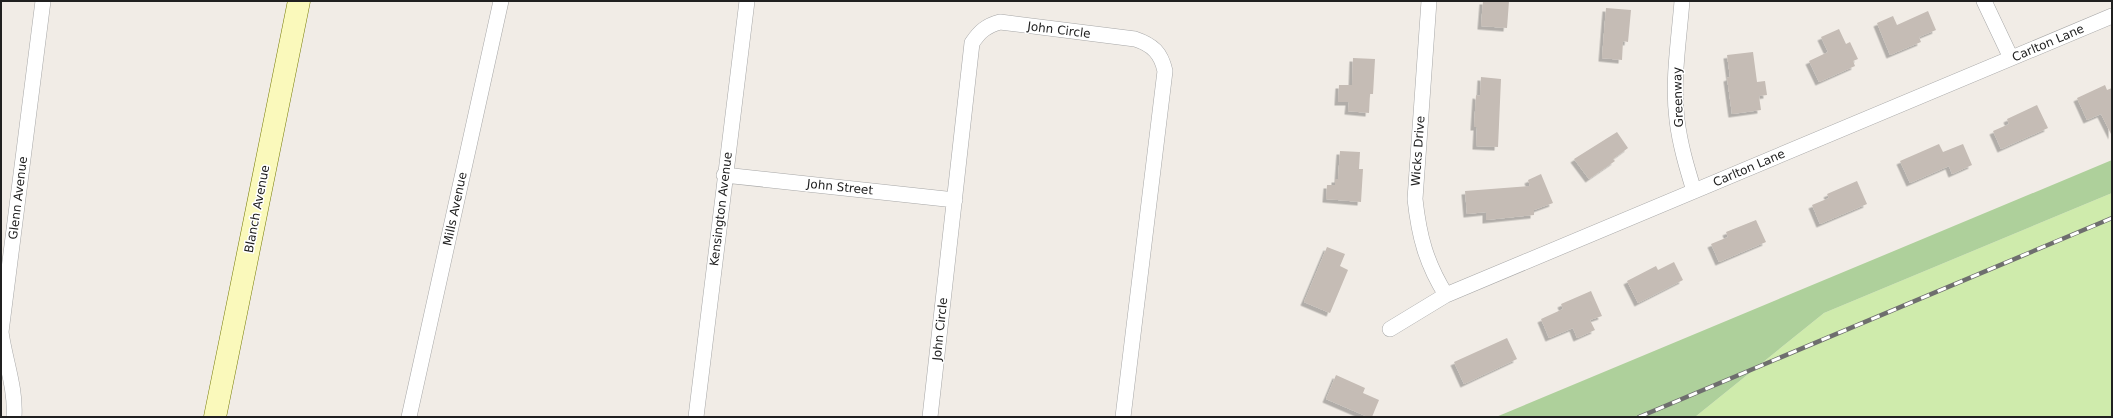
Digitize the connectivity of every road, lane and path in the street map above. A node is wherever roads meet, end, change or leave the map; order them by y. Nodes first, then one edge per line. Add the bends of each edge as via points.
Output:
1 (43, 1) edge
2 (299, 1) edge
3 (501, 1) edge
4 (747, 1) edge
5 (1429, 1) edge
6 (1682, 1) edge
7 (1984, 1) edge
8 (2112, 16) edge
9 (2011, 58) junction
10 (724, 175) junction
11 (1694, 191) junction
12 (955, 200) junction
13 (1446, 295) junction
14 (1390, 329) dead end
15 (14, 417) edge
16 (215, 417) edge
17 (409, 417) edge
18 (696, 417) edge
19 (930, 417) edge
20 (1123, 417) edge

1 - 15 street, Glenn Avenue via 1,332 13,387
2 - 16 main road, Blanch Avenue
3 - 17 street, Mills Avenue
4 - 10 street, Kensington Avenue
5 - 13 street, Wicks Drive via 1415,199 1424,250 1434,276
6 - 11 street, Greenway via 1676,84 1677,119 1683,154
7 - 9 street
8 - 9 street, Carlton Lane
9 - 11 street, Carlton Lane
10 - 12 street, John Street
10 - 18 street, Kensington Avenue
11 - 13 street, Carlton Lane
12 - 19 street, John Circle
12 - 20 street, John Circle via 970,54 972,43 979,32 989,25 1000,22 1135,39 1147,43 1157,51 1165,71
13 - 14 street, Carlton Lane

